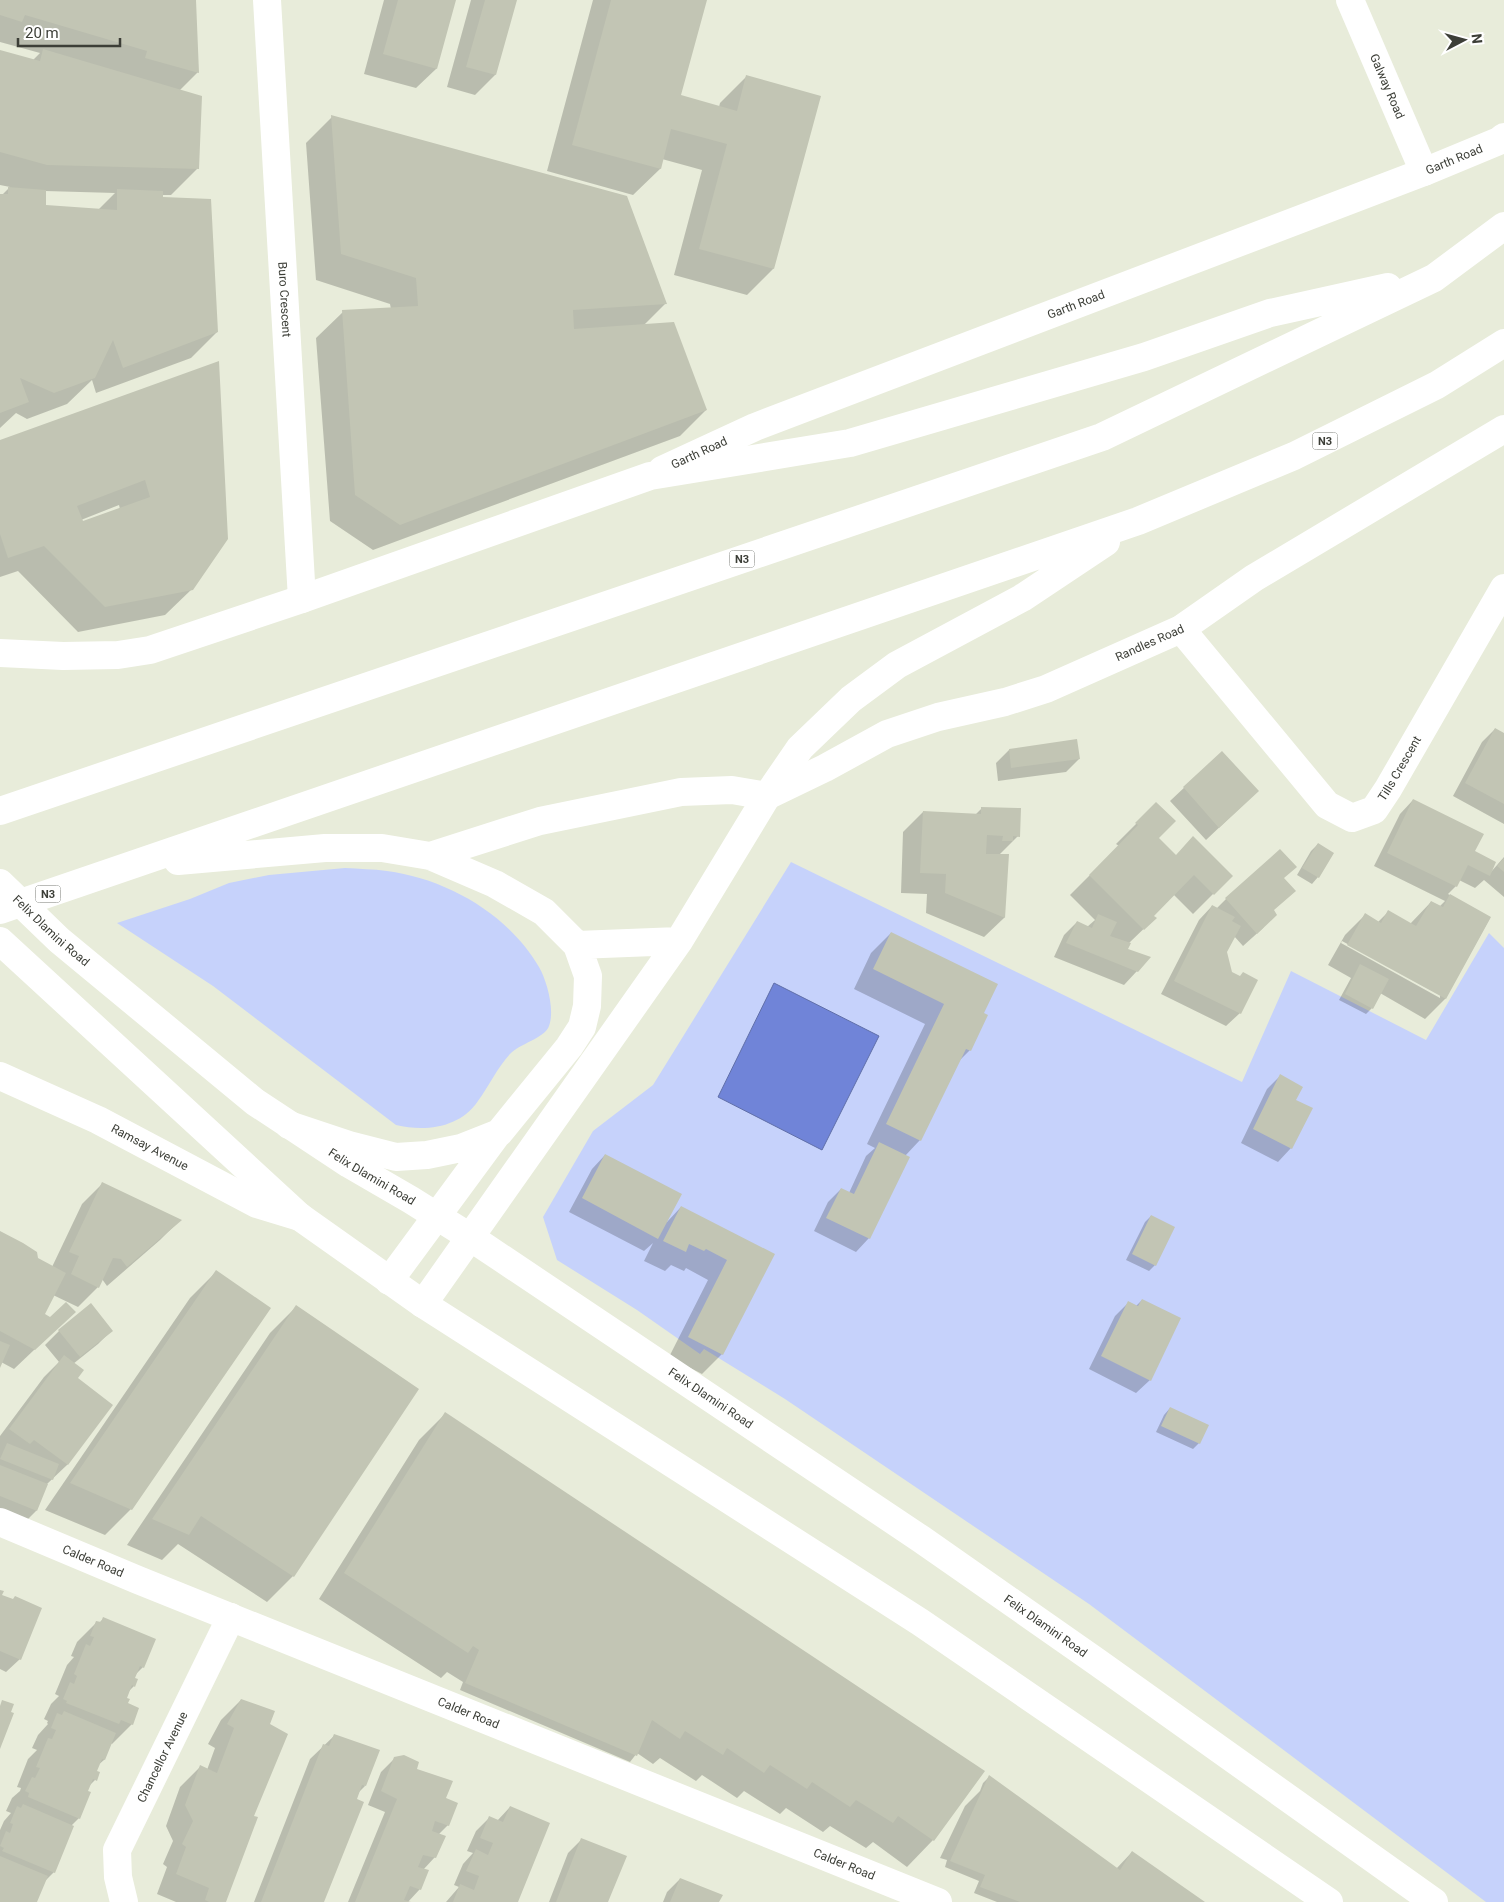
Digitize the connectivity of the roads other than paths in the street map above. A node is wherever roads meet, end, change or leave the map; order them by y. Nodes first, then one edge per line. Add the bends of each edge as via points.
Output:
1 (267, 0) edge
2 (1350, 0) edge
3 (1504, 138) edge
4 (1424, 172) junction
5 (1504, 226) edge
6 (1434, 278) junction
7 (1504, 344) edge
8 (1504, 429) edge
9 (650, 476) junction
10 (1138, 521) junction
11 (1504, 588) edge
12 (302, 599) junction
13 (1181, 629) junction
14 (0, 653) edge
15 (767, 796) junction
16 (0, 811) edge
17 (430, 856) junction
18 (136, 864) junction
19 (0, 883) edge
20 (0, 910) edge
21 (0, 940) edge
22 (679, 941) junction
23 (578, 945) junction
24 (0, 1076) edge
25 (289, 1125) junction
26 (498, 1133) junction
27 (436, 1216) junction
28 (300, 1217) junction
29 (470, 1237) junction
30 (389, 1281) junction
31 (423, 1304) junction
32 (0, 1522) edge
33 (231, 1618) junction
34 (124, 1902) edge
35 (938, 1902) edge
36 (1329, 1902) edge
37 (1434, 1902) edge

1 - 12 main road, Buro Crescent
2 - 4 main road, Galway Road
3 - 4 main road, Garth Road
4 - 9 main road, Garth Road via 755,427
5 - 6 main road, N3
6 - 9 main road via 1270,313 1144,357 850,443
6 - 16 main road, N3 via 1102,437
7 - 10 main road, N3 via 1437,385 1294,456
8 - 13 main road, Randles Road via 1254,578
9 - 12 main road
10 - 15 main road via 1022,598 897,665 851,699 800,748
10 - 18 main road, N3
11 - 13 main road, Tills Crescent via 1388,789 1374,810 1352,818 1327,805
12 - 14 main road via 150,650 118,655
13 - 15 main road, Randles Road via 1046,689 886,734
15 - 17 main road via 732,790 681,792 540,821
15 - 22 main road
17 - 18 main road via 382,848 324,848
17 - 23 main road via 495,884 544,912
18 - 20 main road, N3
19 - 25 main road, Felix Dlamini Road via 59,940 255,1102
21 - 28 main road
22 - 23 main road
22 - 29 main road
23 - 26 main road via 588,976 587,1006 582,1027
24 - 28 main road, Ramsay Avenue via 98,1120 258,1204
25 - 26 main road via 396,1157 460,1148
25 - 27 main road, Felix Dlamini Road
26 - 27 main road
27 - 29 main road, Felix Dlamini Road
27 - 30 main road
28 - 30 main road
29 - 31 main road
29 - 37 main road, Felix Dlamini Road via 921,1539
30 - 31 main road
31 - 36 main road via 920,1622
32 - 33 main road, Calder Road
33 - 34 main road, Chancellor Avenue via 117,1850 118,1877
33 - 35 main road, Calder Road

